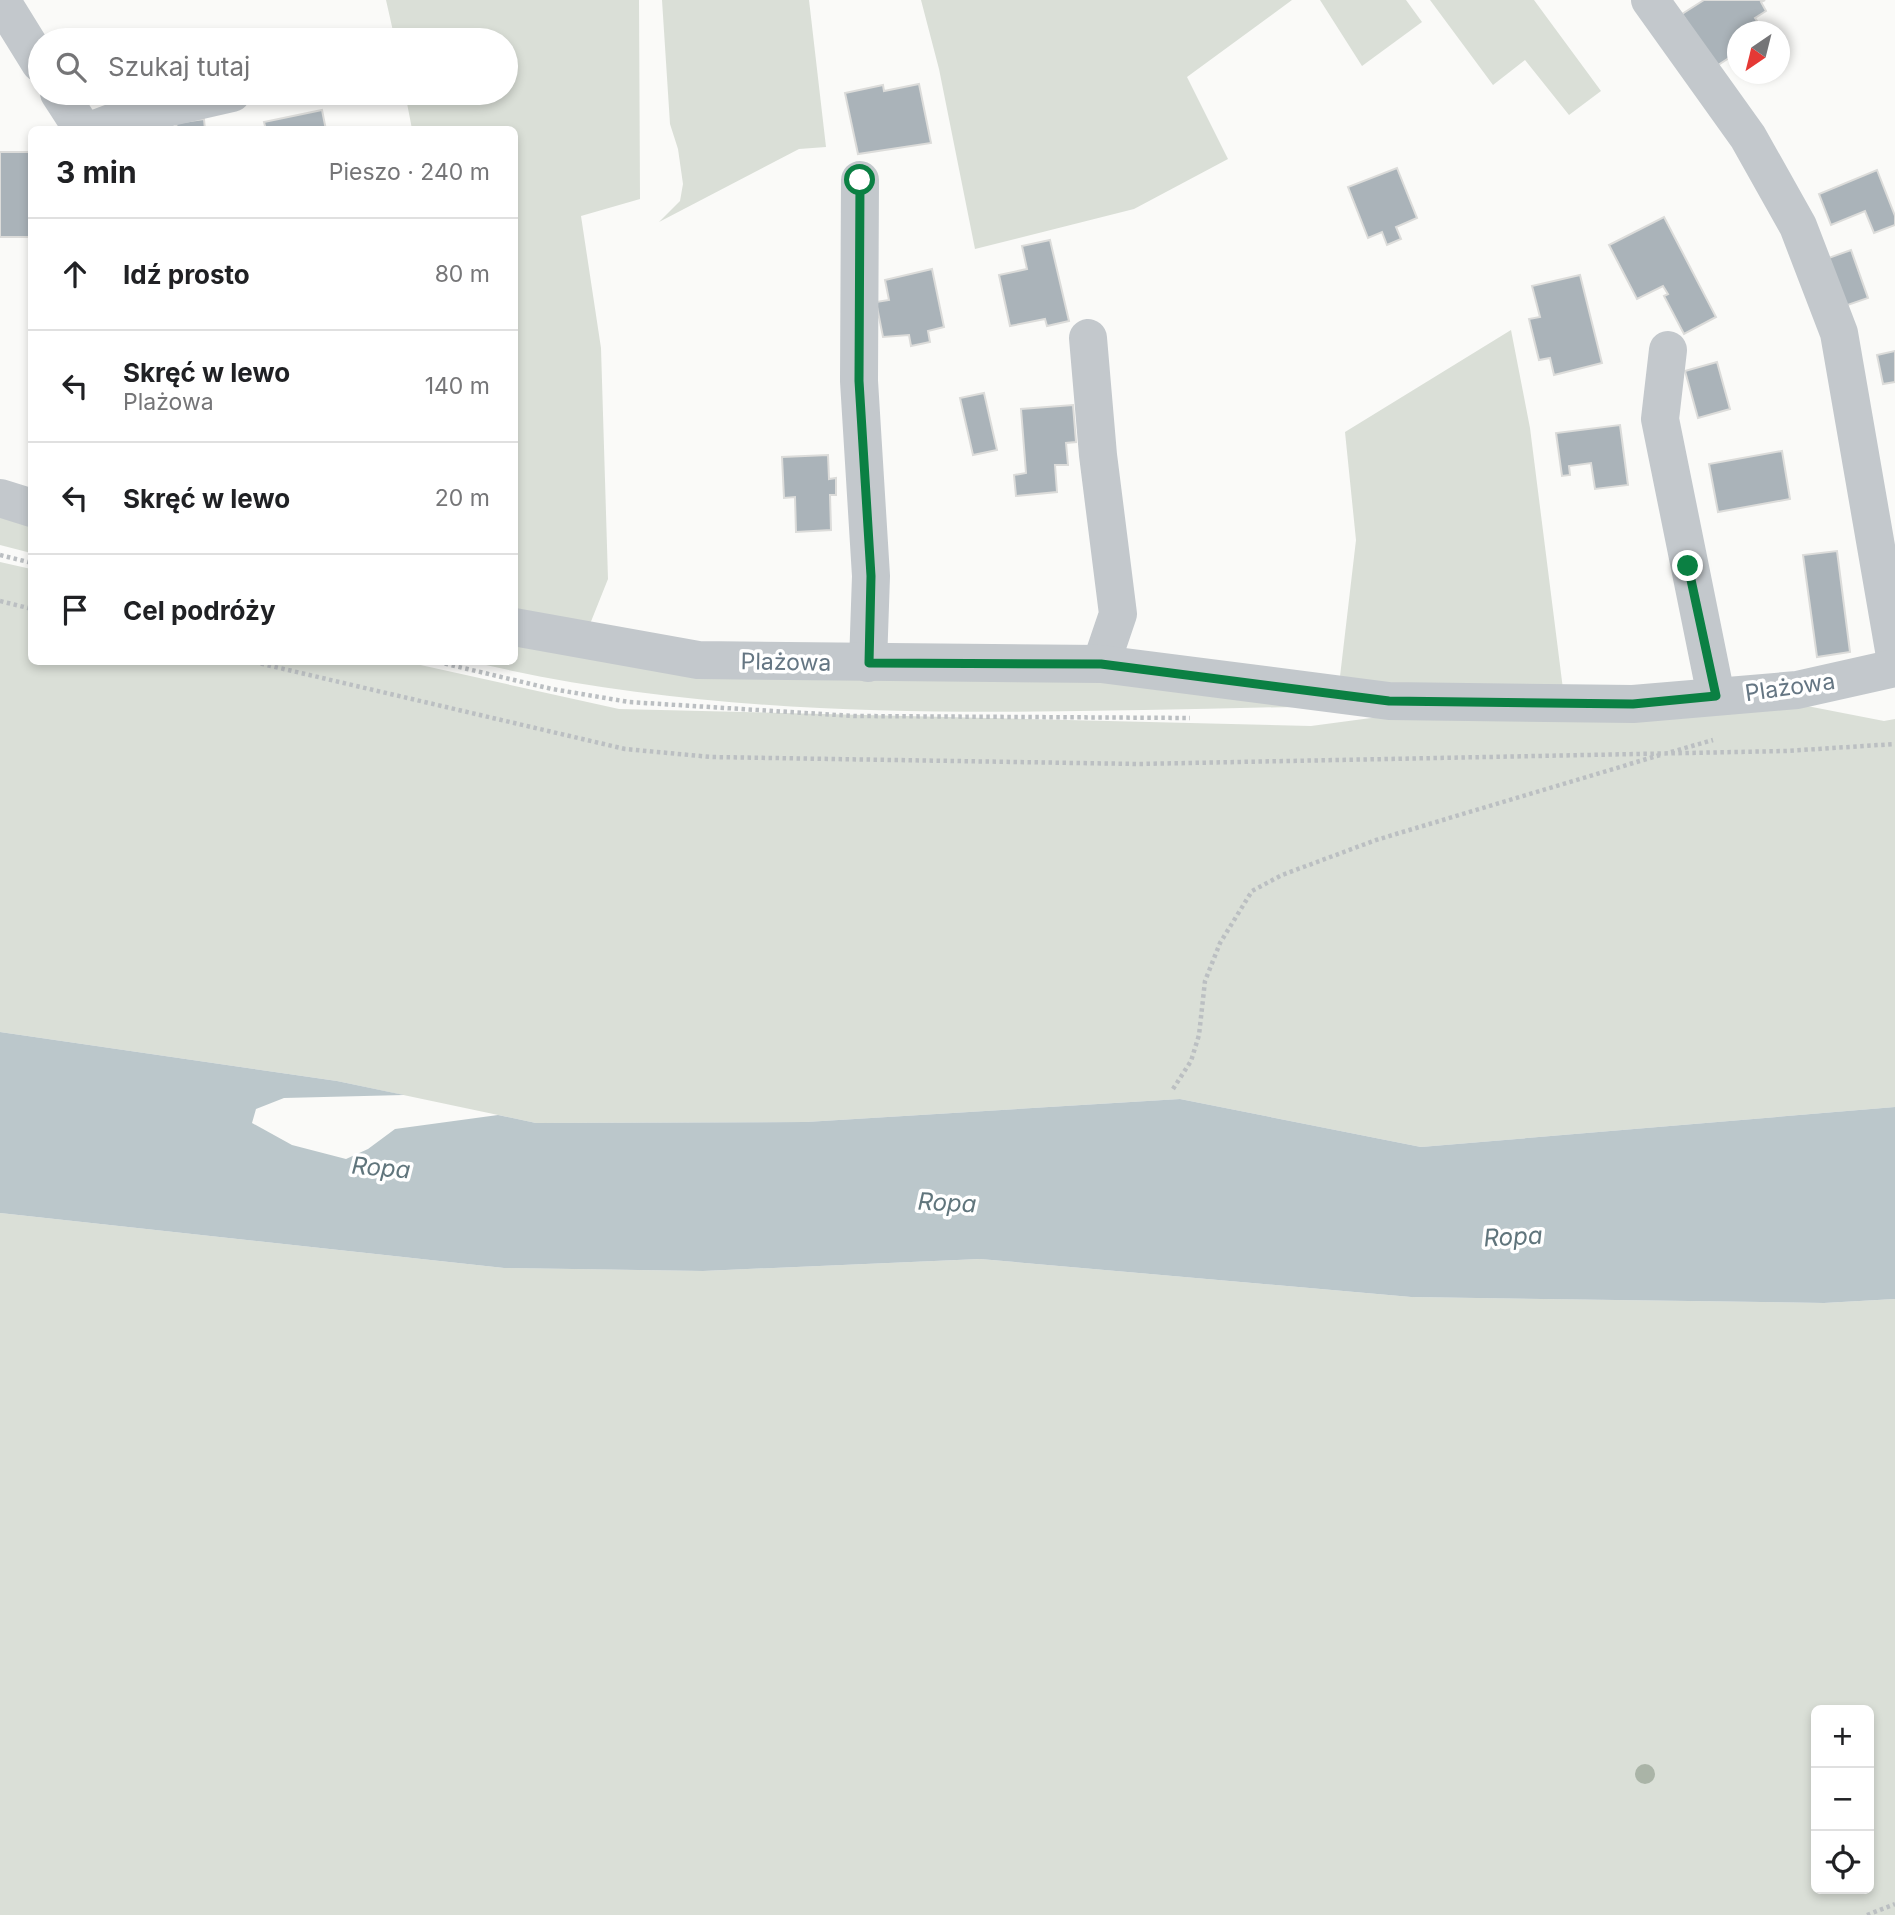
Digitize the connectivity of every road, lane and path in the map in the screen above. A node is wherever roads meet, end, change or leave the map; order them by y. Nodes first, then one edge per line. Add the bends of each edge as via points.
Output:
1 (1, 0) edge
2 (1650, 0) edge
3 (28, 44) edge
4 (67, 105) edge
5 (180, 105) edge
6 (80, 126) edge
7 (103, 126) edge
8 (860, 180) dead end
9 (1088, 338) dead end
10 (1668, 351) dead end
11 (0, 498) edge
12 (28, 507) edge
13 (0, 555) edge
14 (28, 562) edge
15 (0, 601) edge
16 (28, 608) edge
17 (518, 629) edge
18 (1895, 656) edge
19 (869, 663) junction
20 (1101, 664) junction
21 (267, 665) edge
22 (451, 665) edge
23 (1895, 668) edge
24 (1716, 696) junction
25 (1195, 718) dead end
26 (1719, 738) dead end
27 (1895, 744) edge
28 (1665, 754) junction
29 (1173, 1089) dead end
30 (1895, 1904) edge
31 (1867, 1915) edge

1 - 3 street
2 - 18 street via 1748,137 1798,226 1839,333
4 - 6 street
5 - 7 street
8 - 19 street via 859,381 871,576
9 - 20 street via 1118,614
10 - 24 street via 1660,419
11 - 12 street
13 - 14 path
15 - 16 path
17 - 19 street, Plażowa via 698,660
19 - 20 street, Plażowa
20 - 24 street, Plażowa via 1389,701 1633,704
21 - 28 path via 625,749 711,757 1138,764
22 - 25 path via 629,702 854,716
23 - 24 street, Plażowa via 1797,691
26 - 28 path
27 - 28 path
28 - 29 path via 1376,840 1252,891 1220,943 1205,981 1192,1061
30 - 31 path

